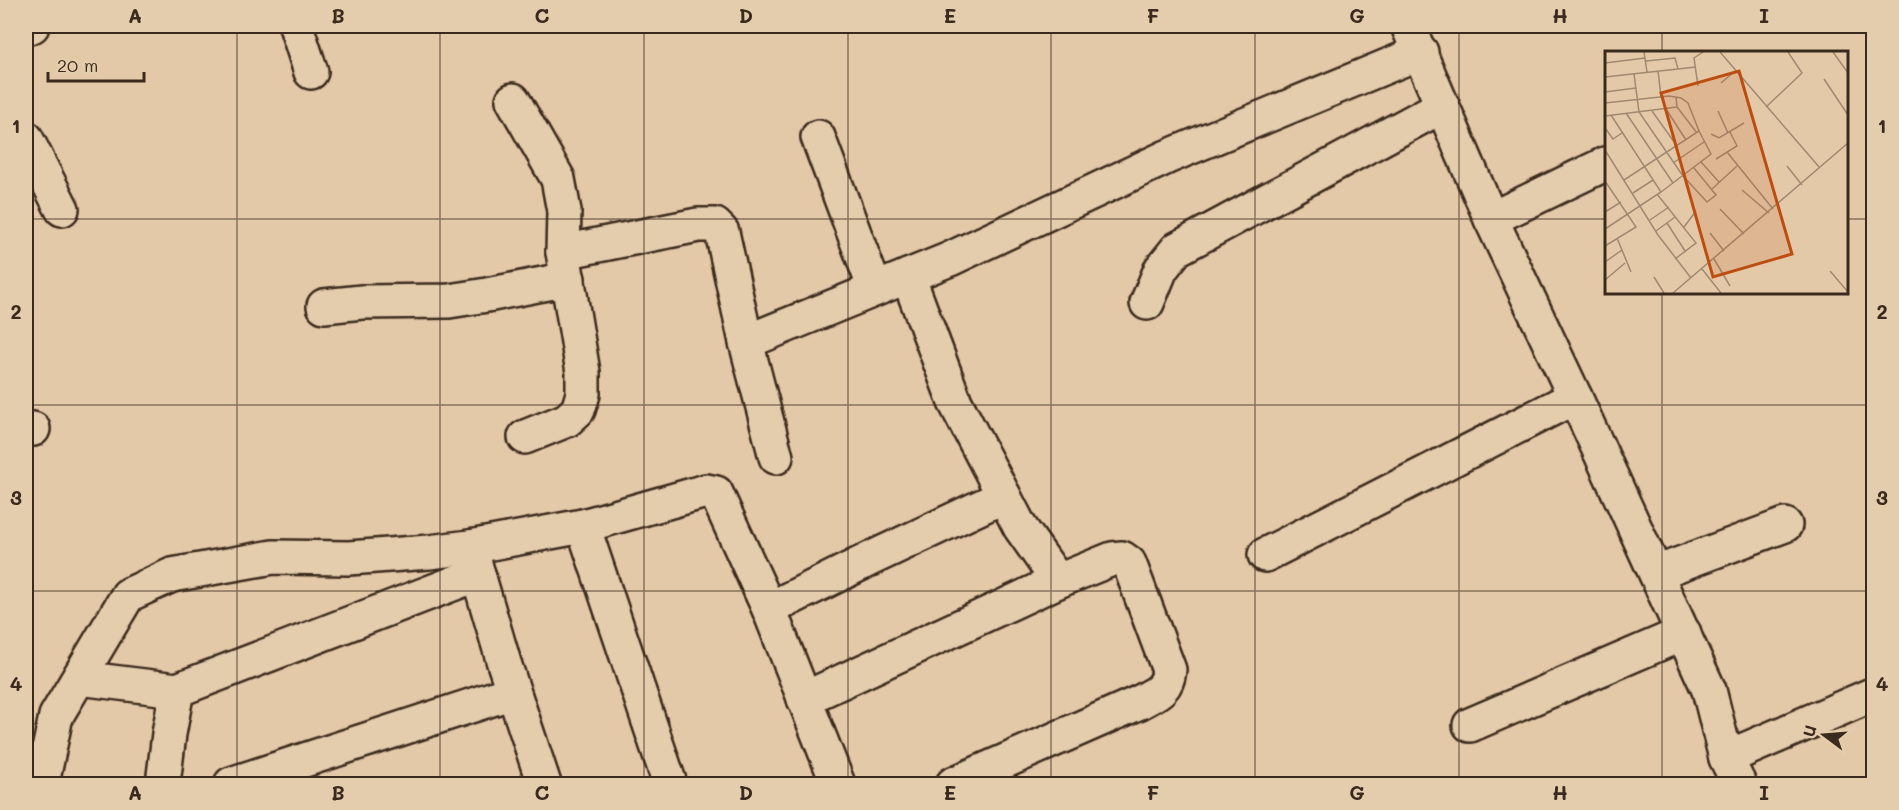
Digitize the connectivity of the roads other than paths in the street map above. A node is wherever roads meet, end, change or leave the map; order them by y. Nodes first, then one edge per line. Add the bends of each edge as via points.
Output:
1 (32, 26) edge
2 (296, 26) edge
3 (26, 28) edge
4 (1414, 39) edge
5 (311, 72) dead end
6 (513, 100) dead end
7 (1442, 106) junction
8 (818, 137) dead end
9 (26, 138) edge
10 (1605, 164) dead end
11 (62, 209) dead end
12 (1491, 219) junction
13 (565, 265) junction
14 (908, 276) junction
15 (875, 289) junction
16 (1147, 303) dead end
17 (324, 306) dead end
18 (746, 342) junction
19 (1575, 397) junction
20 (525, 437) dead end
21 (776, 458) dead end
22 (1004, 496) junction
23 (1785, 525) dead end
24 (583, 526) junction
25 (1265, 555) dead end
26 (474, 561) junction
27 (1656, 573) junction
28 (1058, 581) junction
29 (769, 609) junction
30 (1683, 633) junction
31 (79, 678) junction
32 (177, 690) junction
33 (513, 692) junction
34 (1874, 694) edge
35 (804, 699) junction
36 (1470, 725) dead end
37 (1733, 771) edge
38 (42, 784) edge
39 (163, 784) edge
40 (231, 784) edge
41 (544, 784) edge
42 (670, 784) edge
43 (838, 784) edge
44 (953, 784) edge

1 - 3 street
2 - 5 street
4 - 7 street
4 - 14 street
6 - 13 street via 558,179 564,211
7 - 12 street
7 - 16 street via 1177,249 1161,269
8 - 15 street
9 - 11 street
10 - 12 street
12 - 19 street
13 - 17 street via 487,295 449,301
13 - 18 street via 698,225 715,225 722,232
13 - 20 street via 583,372 583,394 578,410 567,420
14 - 15 street
14 - 22 street via 955,402
15 - 18 street
18 - 21 street
19 - 25 street
19 - 27 street
22 - 28 street via 1020,527
22 - 29 street
23 - 27 street
24 - 26 street
24 - 29 street via 706,491 716,493
24 - 42 street
26 - 31 street via 429,552 349,558 273,557 172,575 128,595
26 - 32 street
26 - 33 street
27 - 30 street
28 - 35 street
28 - 44 street via 1112,559 1122,558 1129,563 1169,670 1168,682 1140,702
29 - 35 street
30 - 36 street
30 - 37 street via 1709,690
31 - 32 street
31 - 38 street via 56,716
32 - 39 street
33 - 40 street
33 - 41 street
34 - 37 street
35 - 43 street

